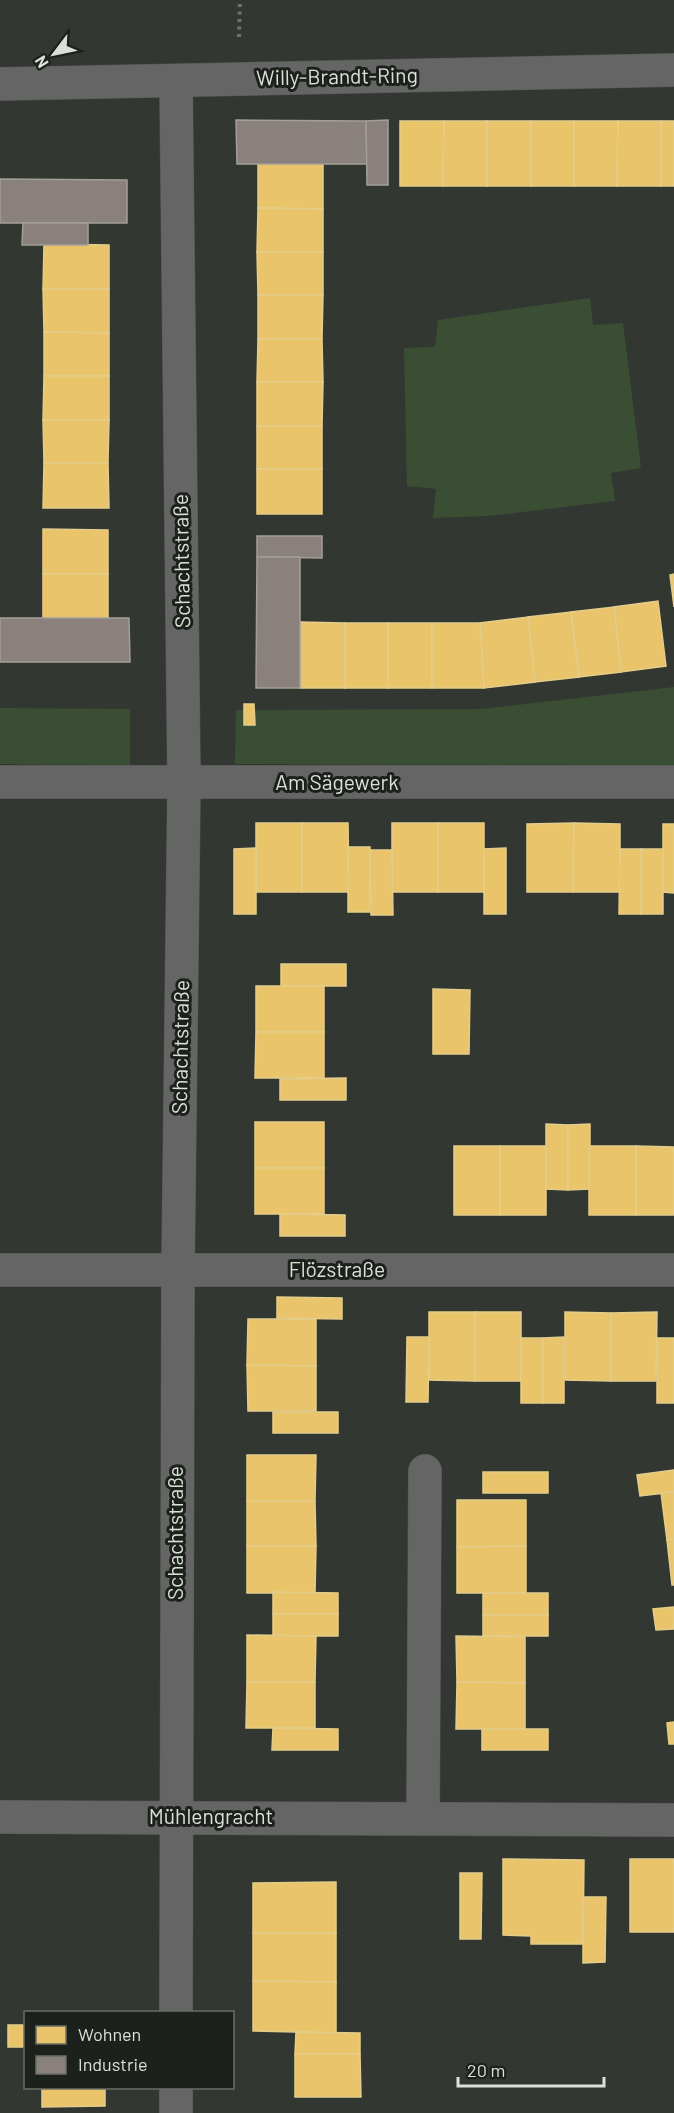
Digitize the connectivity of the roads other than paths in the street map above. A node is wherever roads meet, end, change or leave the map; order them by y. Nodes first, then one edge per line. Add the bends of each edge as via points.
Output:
1 (674, 70) edge
2 (176, 81) junction
3 (0, 84) edge
4 (0, 782) edge
5 (674, 782) edge
6 (184, 783) junction
7 (0, 1270) edge
8 (178, 1270) junction
9 (674, 1270) edge
10 (426, 1471) dead end
11 (0, 1817) edge
12 (174, 1817) junction
13 (423, 1820) junction
14 (674, 1820) edge
15 (176, 2011) edge
16 (176, 2089) edge
17 (176, 2113) edge

1 - 2 street, Willy-Brandt-Ring
2 - 3 street, Willy-Brandt-Ring
2 - 6 street, Schachtstraße
4 - 6 street, Am Sägewerk
5 - 6 street, Am Sägewerk
6 - 8 street, Schachtstraße
7 - 8 street, Flözstraße
8 - 9 street, Flözstraße
8 - 12 street, Schachtstraße
10 - 13 street
11 - 12 street, Mühlengracht
12 - 13 street, Mühlengracht
12 - 15 street, Schachtstraße
13 - 14 street, Mühlengracht
16 - 17 street

